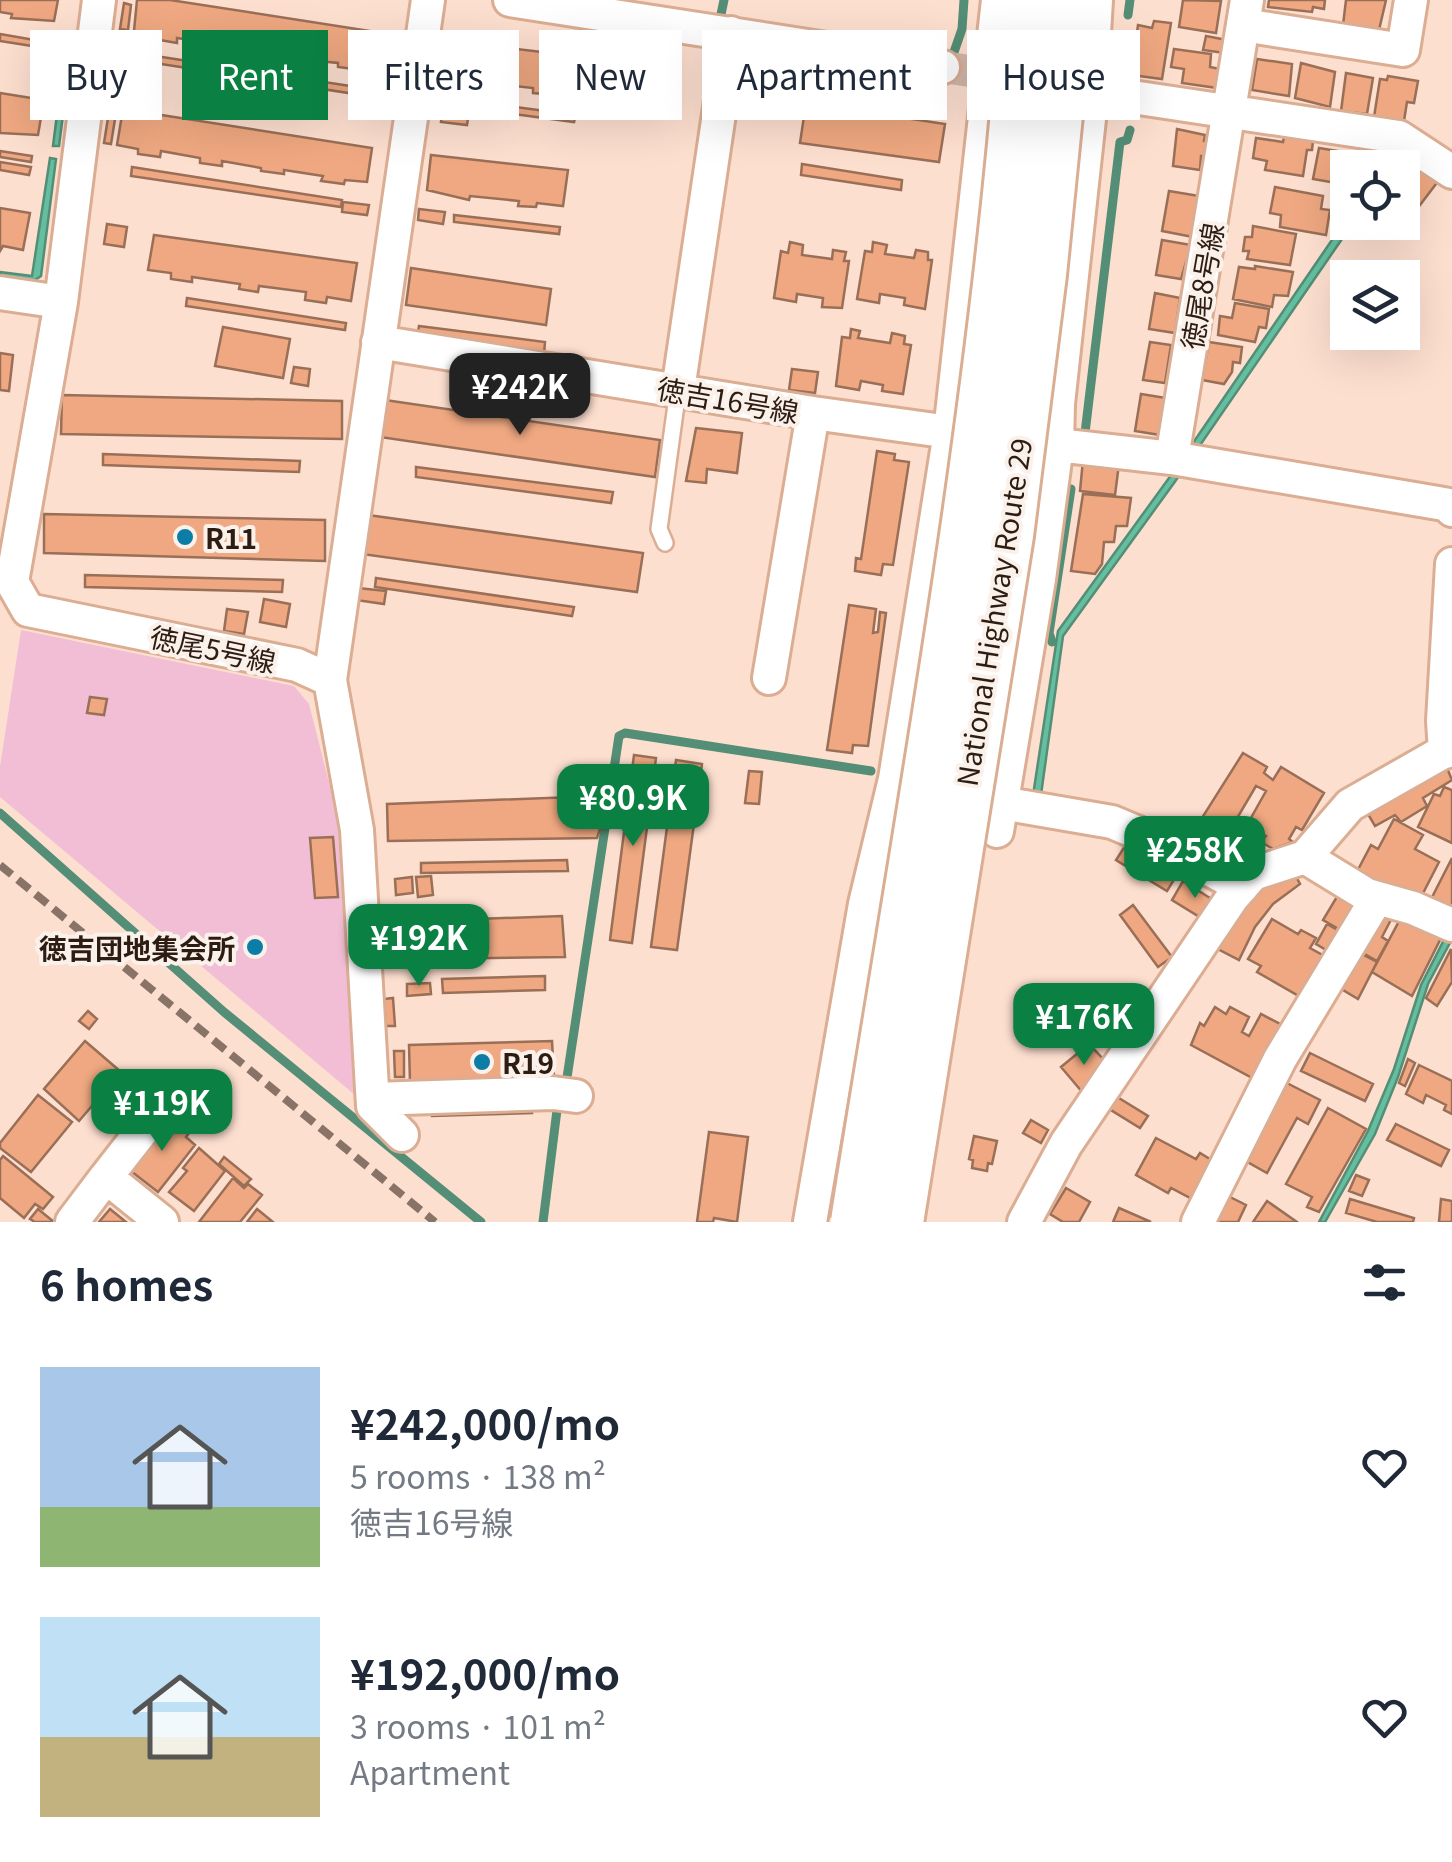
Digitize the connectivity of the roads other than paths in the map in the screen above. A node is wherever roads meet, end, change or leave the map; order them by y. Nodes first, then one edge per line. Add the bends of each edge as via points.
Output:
1 (99, 0) edge
2 (428, 0) edge
3 (510, 0) edge
4 (1096, 0) edge
5 (1411, 0) edge
6 (554, 3) edge
7 (1245, 13) edge
8 (1035, 17) edge
9 (708, 30) edge
10 (1140, 98) edge
11 (1230, 113) junction
12 (718, 120) edge
13 (1452, 172) edge
14 (0, 293) edge
15 (61, 302) junction
16 (378, 342) junction
17 (678, 390) junction
18 (813, 413) junction
19 (950, 432) junction
20 (1058, 445) junction
21 (1172, 458) junction
22 (1452, 510) edge
23 (665, 543) dead end
24 (1452, 564) edge
25 (768, 678) dead end
26 (330, 680) junction
27 (1448, 749) edge
28 (1305, 856) junction
29 (1242, 887) junction
30 (1377, 898) junction
31 (1452, 925) edge
32 (576, 1096) dead end
33 (373, 1100) junction
34 (156, 1113) dead end
35 (402, 1135) dead end
36 (106, 1177) junction
37 (72, 1222) edge
38 (162, 1222) edge
39 (810, 1222) edge
40 (857, 1222) edge
41 (897, 1222) edge
42 (1024, 1222) edge
43 (1198, 1222) edge

1 - 15 street, 徳尾5号線
2 - 16 street
3 - 6 street
4 - 20 street
5 - 7 street via 1403,50
6 - 9 street
7 - 11 street, 徳尾8号線
8 - 19 street
8 - 40 highway, National Highway Route 29, bridge via 977,456
8 - 41 highway, National Highway Route 29, bridge via 1042,255 1006,535
10 - 11 street
11 - 13 street via 1399,136
11 - 21 street, 徳尾8号線
12 - 17 street
14 - 15 street
15 - 26 street, 徳尾5号線 via 12,582 28,610 296,665
16 - 17 street, 徳吉16号線
16 - 26 street
17 - 18 street, 徳吉16号線
17 - 23 lane via 659,529
18 - 19 street
18 - 25 street, 徳吉16号線
19 - 39 street via 894,779 865,904
20 - 21 street
20 - 29 street via 999,817 1112,822
21 - 22 street
24 - 27 street via 1443,721
26 - 33 street via 357,830
27 - 28 street via 1350,805
28 - 29 street via 1254,874
28 - 30 street
29 - 42 street via 1066,1144
30 - 31 street
30 - 43 street via 1280,1059
32 - 33 street
33 - 35 street
34 - 36 street
36 - 37 street
36 - 38 street

